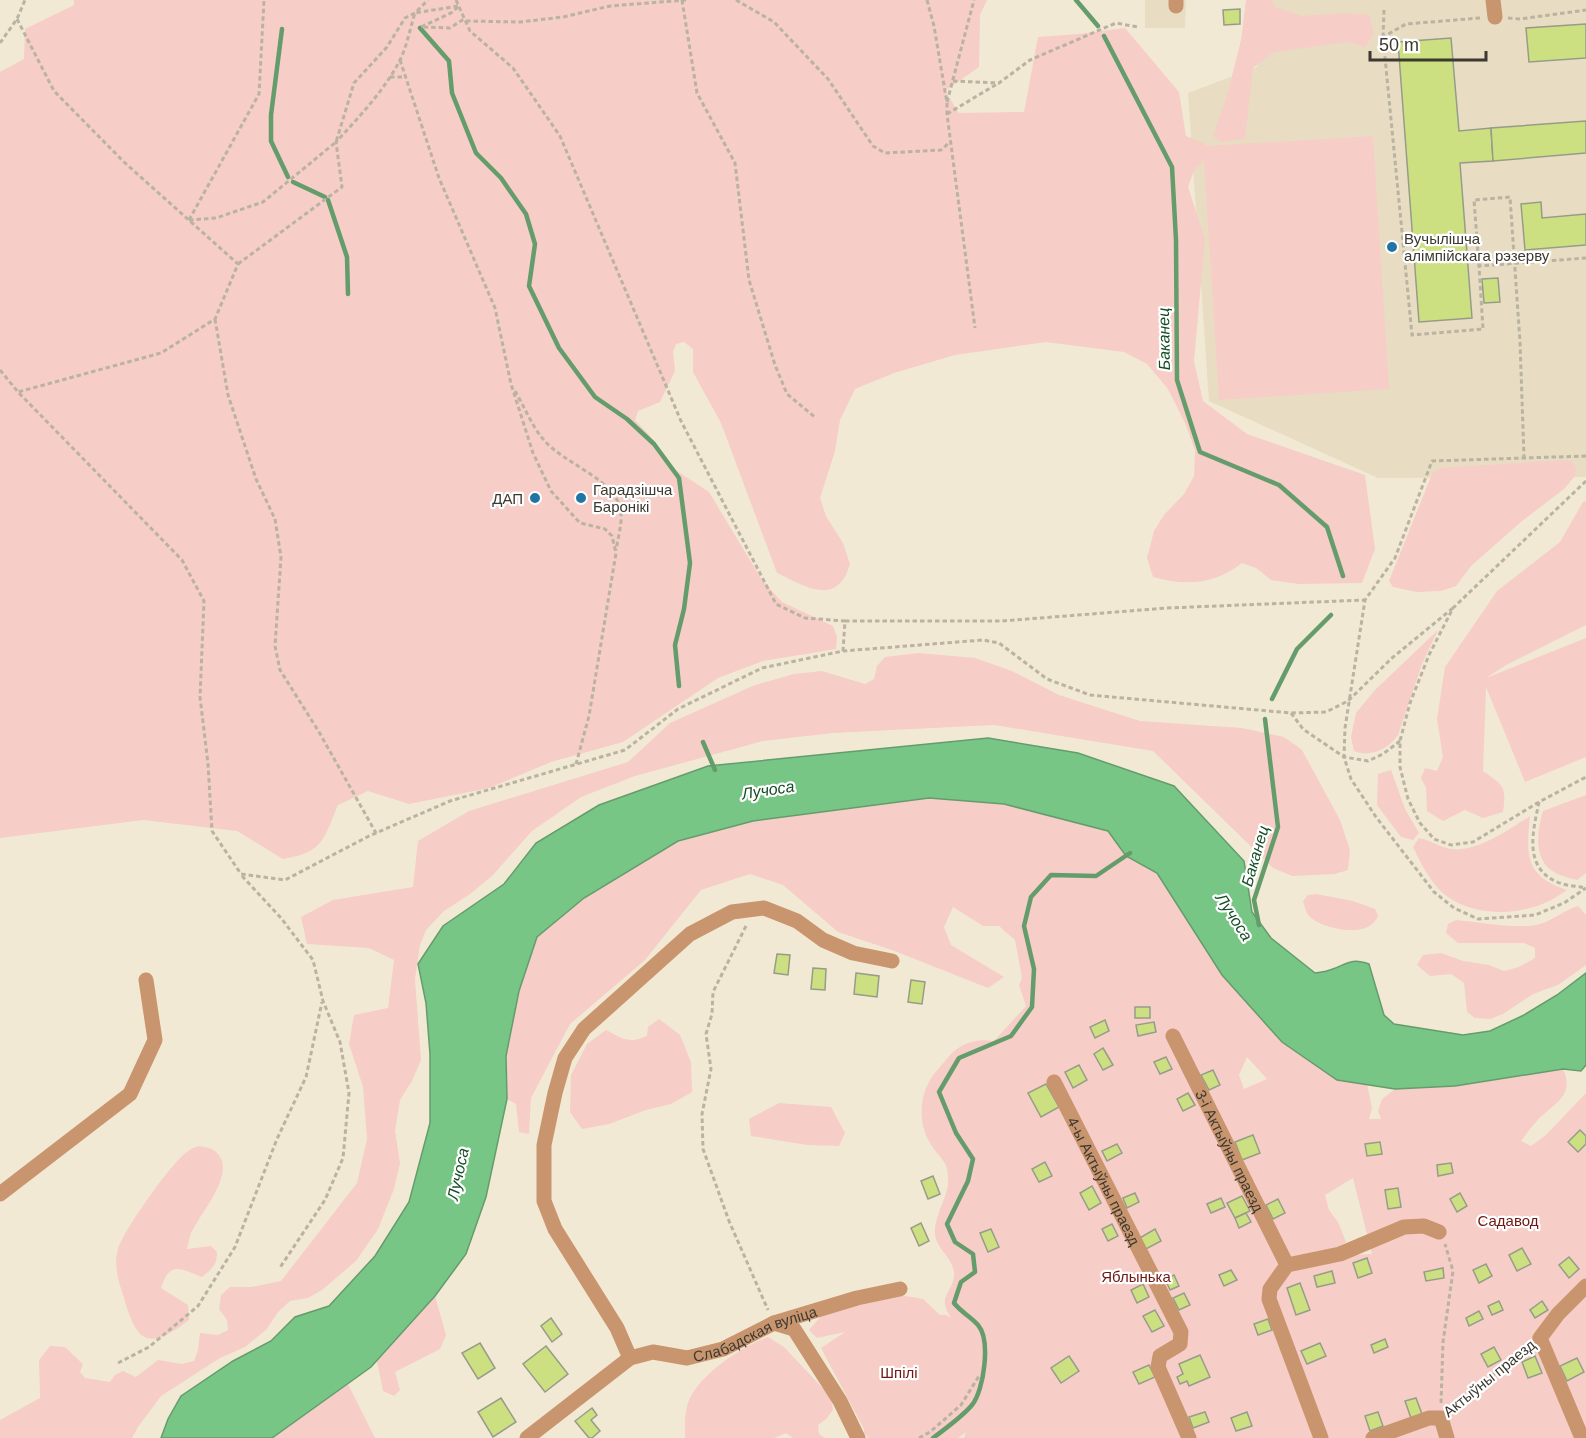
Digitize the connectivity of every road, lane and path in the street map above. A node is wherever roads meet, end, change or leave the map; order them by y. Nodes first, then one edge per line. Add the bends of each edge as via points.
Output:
1 (25, 0) edge
2 (264, 0) edge
3 (428, 0) edge
4 (456, 0) edge
5 (683, 0) edge
6 (736, 0) edge
7 (927, 0) edge
8 (974, 0) edge
9 (1493, 0) edge
10 (458, 6) junction
11 (1384, 10) dead end
12 (1586, 10) edge
13 (415, 13) junction
14 (1495, 17) junction
15 (17, 19) junction
16 (465, 20) junction
17 (1138, 27) dead end
18 (1383, 37) junction
19 (0, 43) edge
20 (400, 60) junction
21 (390, 77) junction
22 (406, 77) junction
23 (952, 81) junction
24 (999, 83) junction
25 (947, 103) junction
26 (946, 114) junction
27 (336, 142) junction
28 (951, 142) junction
29 (189, 220) junction
30 (1586, 258) edge
31 (1515, 263) junction
32 (238, 264) junction
33 (1479, 266) junction
34 (215, 319) junction
35 (975, 328) dead end
36 (0, 370) edge
37 (511, 384) junction
38 (18, 392) junction
39 (816, 418) dead end
40 (1586, 456) edge
41 (1524, 457) junction
42 (1586, 481) edge
43 (616, 553) junction
44 (1365, 600) junction
45 (1453, 608) junction
46 (844, 621) junction
47 (843, 651) junction
48 (1348, 701) junction
49 (1291, 713) junction
50 (1400, 741) junction
51 (1344, 757) junction
52 (576, 765) junction
53 (1586, 777) edge
54 (1539, 802) junction
55 (376, 833) junction
56 (241, 874) junction
57 (1586, 888) edge
58 (757, 909) junction
59 (892, 961) dead end
60 (146, 980) dead end
61 (322, 1000) junction
62 (1173, 1036) dead end
63 (1054, 1082) dead end
64 (0, 1194) edge
65 (1439, 1232) joint
66 (1287, 1265) junction
67 (279, 1269) dead end
68 (1586, 1286) edge
69 (900, 1289) dead end
70 (774, 1323) junction
71 (1540, 1338) junction
72 (630, 1358) junction
73 (118, 1363) dead end
74 (979, 1376) dead end
75 (1441, 1418) junction
76 (527, 1438) edge
77 (858, 1438) edge
78 (919, 1438) edge
79 (1189, 1438) edge
80 (1321, 1438) edge
81 (1373, 1438) edge
82 (1447, 1438) edge
83 (1582, 1438) edge

1 - 15 path
2 - 29 path via 259,94
3 - 13 path
4 - 10 path
5 - 16 path via 610,6 520,22
5 - 39 path via 696,93 735,162 749,280 775,365 787,394
6 - 28 path via 774,22 828,79 873,146 885,153 941,150
7 - 25 path
8 - 23 path
9 - 14 street
10 - 13 path
10 - 16 path
10 - 16 path via 452,13 421,27 450,28
11 - 18 path
12 - 14 path via 1520,19
13 - 20 path
13 - 27 path via 405,18 387,47 354,83
14 - 18 path via 1406,24
15 - 19 path
15 - 29 path via 54,91
16 - 46 path via 470,31 513,68 560,136 681,421 776,604 805,618
17 - 24 path via 1116,23 1030,60
18 - 33 path via 1412,335 1482,330
20 - 21 path
20 - 22 path
21 - 22 path
21 - 27 path
22 - 37 path via 439,178 495,308
23 - 24 path
23 - 25 path
24 - 26 path
25 - 26 path
26 - 28 path
27 - 29 path via 263,202 216,218
27 - 32 path via 342,187
28 - 35 path
29 - 32 path
30 - 31 path
31 - 33 path
31 - 33 path via 1510,197 1474,200
31 - 41 path
32 - 34 path
34 - 38 path via 161,353
34 - 55 path via 228,395 256,479 275,519 281,557 275,646 280,670
36 - 38 path
37 - 43 path via 532,453 551,491 580,522 612,536
37 - 43 path via 543,440 609,486 621,514
38 - 56 path via 182,560 204,601 200,697 212,831
40 - 41 path
41 - 44 path via 1432,461 1395,558
42 - 45 path
43 - 52 path via 589,716
44 - 46 path via 1167,608 1002,621
44 - 48 path
45 - 48 path via 1392,658
45 - 50 path via 1425,665
46 - 47 path
47 - 49 path via 983,640 999,643 1047,679 1090,695
47 - 52 path via 762,668 678,709 625,750
48 - 49 path via 1326,712
48 - 51 path
49 - 51 path via 1303,729
50 - 51 path via 1368,761
50 - 54 path via 1400,767 1408,799 1420,823 1434,839 1451,844 1473,842
51 - 57 path via 1351,779 1376,817 1434,892 1454,908 1478,919 1535,915
52 - 55 path via 450,801
53 - 54 path
54 - 57 path via 1532,849 1541,873 1559,883
55 - 56 path via 285,880
56 - 61 path via 313,960
58 - 59 street via 797,921 823,940 853,952
58 - 70 path via 713,992 706,1034 711,1069 702,1114 703,1149 729,1221
58 - 72 street via 732,912 690,934 584,1029 565,1058 555,1093 544,1144 543,1200 555,1229 617,1328
60 - 64 street via 155,1040 130,1094
61 - 67 path via 340,1042 349,1093 343,1158 325,1200
61 - 73 path via 306,1077 235,1247 198,1306 149,1347
62 - 66 street, 3-і Актыўны праезд
63 - 79 street, 4-ы Актыўны праезд via 1180,1332 1180,1344 1160,1356 1158,1367
65 - 66 street via 1424,1226 1404,1227 1340,1254
65 - 75 path via 1453,1271 1443,1342
66 - 80 street via 1270,1289 1269,1299
68 - 71 street, Актыўны праезд
69 - 70 street, Слабадская вуліца
70 - 72 street, Слабадская вуліца via 723,1349 687,1358 653,1352
70 - 77 street via 794,1329 840,1401
71 - 75 path, Актыўны праезд
71 - 83 street
72 - 76 street, Слабадская вуліца
74 - 78 path via 961,1405
75 - 81 street, Актыўны праезд via 1429,1418
75 - 82 street

